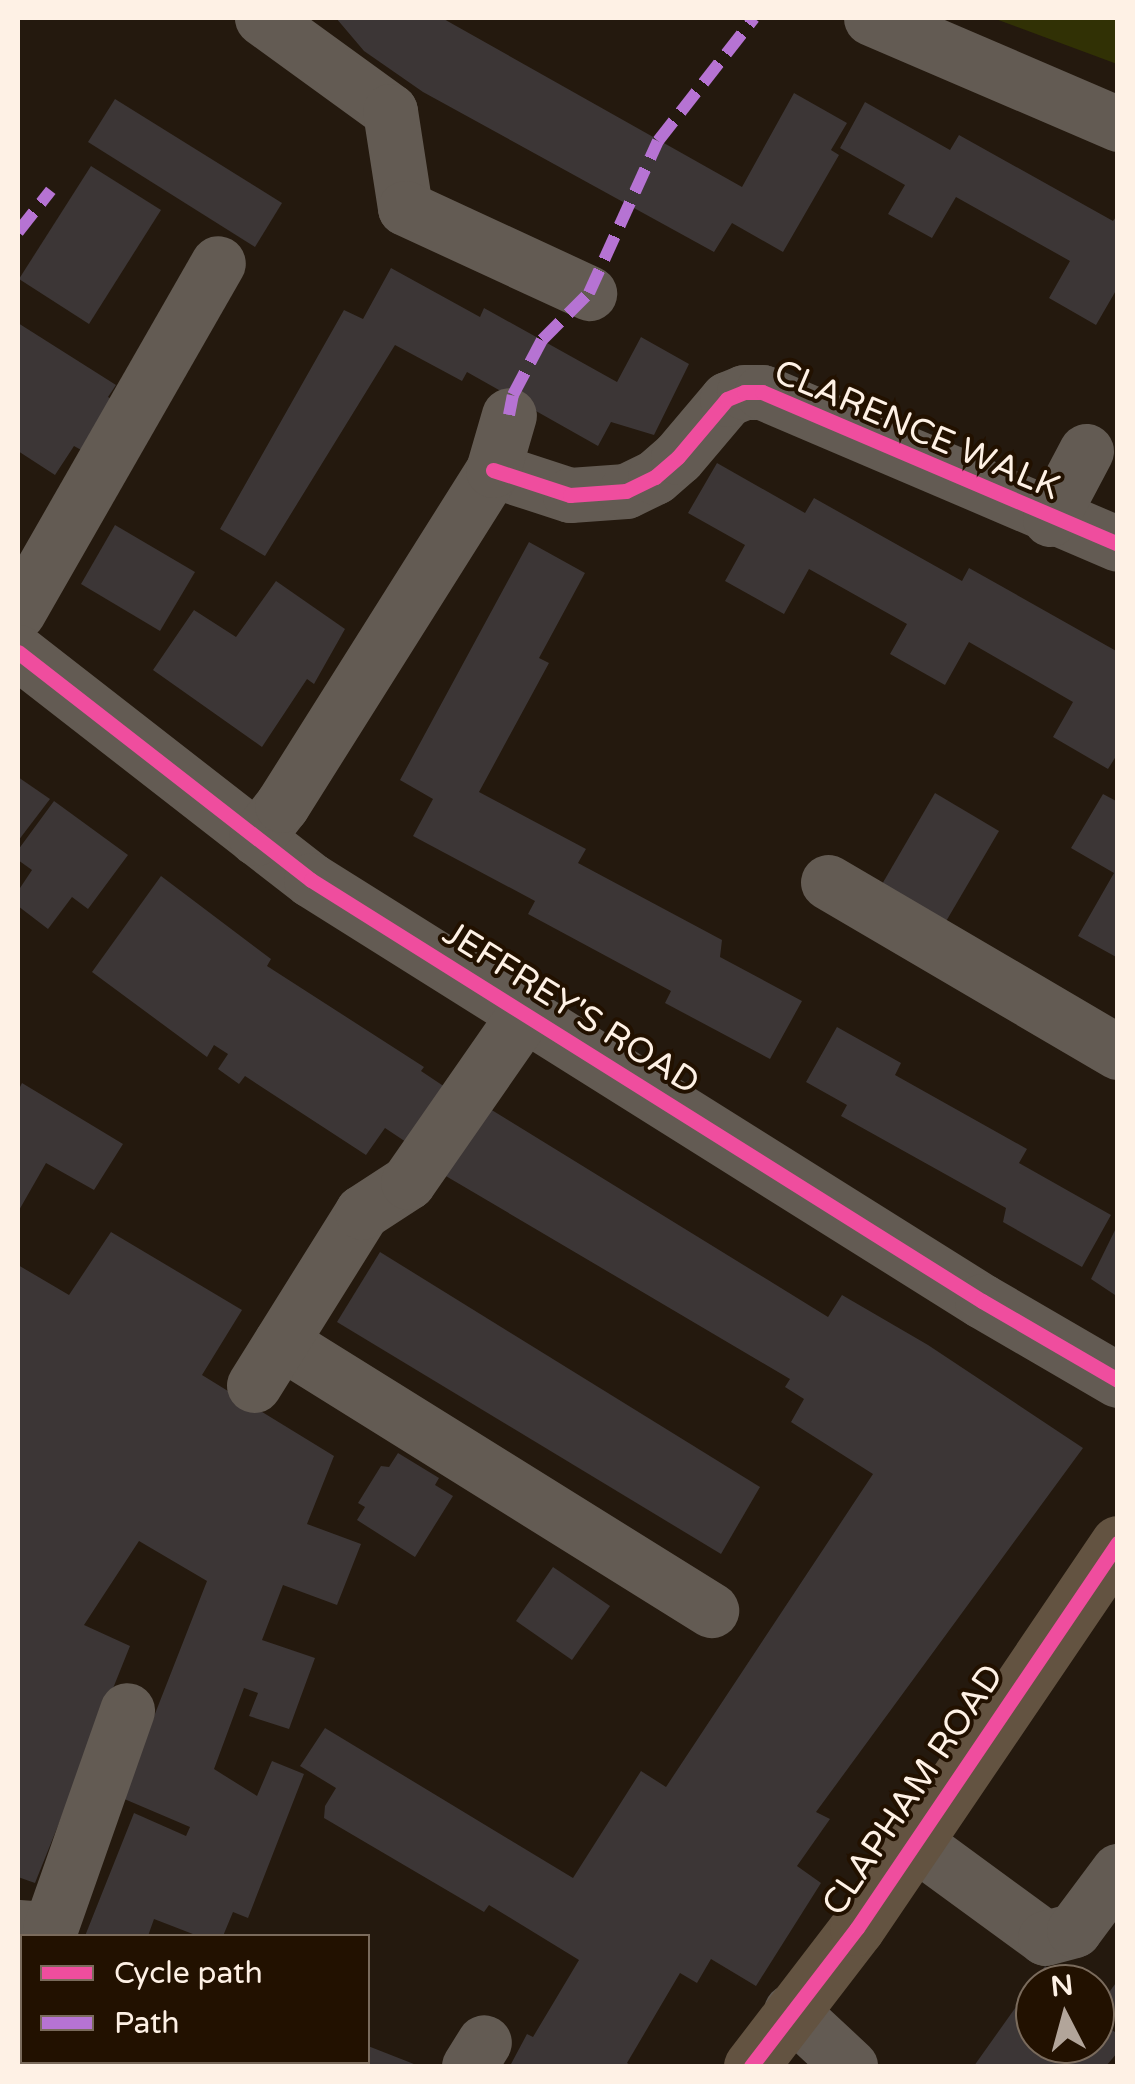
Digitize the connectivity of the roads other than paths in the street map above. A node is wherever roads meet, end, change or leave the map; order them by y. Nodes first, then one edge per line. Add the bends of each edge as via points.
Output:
1 (870, 18) edge
2 (266, 19) edge
3 (1118, 124) edge
4 (218, 263) dead end
5 (589, 293) dead end
6 (509, 415) dead end
7 (1086, 451) dead end
8 (493, 470) junction
9 (1050, 519) junction
10 (1118, 544) edge
11 (18, 612) edge
12 (18, 652) edge
13 (256, 838) junction
14 (828, 882) dead end
15 (524, 1015) junction
16 (1118, 1052) edge
17 (1118, 1380) edge
18 (1118, 1543) edge
19 (711, 1610) dead end
20 (127, 1710) dead end
21 (914, 1842) junction
22 (1118, 1871) edge
23 (18, 1927) edge
24 (790, 2011) junction
25 (751, 2066) edge
26 (850, 2066) edge

1 - 3 street
2 - 5 street via 390,112 405,208
4 - 11 street
6 - 8 street
7 - 9 street, CLARENCE WALK
8 - 9 street, CLARENCE WALK via 570,495 626,490 655,477 727,399 762,392
8 - 13 street
9 - 10 street, CLARENCE WALK
12 - 13 street, JEFFREY'S ROAD
13 - 15 street, JEFFREY'S ROAD
14 - 16 street
15 - 17 street, JEFFREY'S ROAD
15 - 19 street via 408,1182 362,1212 268,1363
18 - 21 highway, CLAPHAM ROAD
20 - 23 street via 50,1929
21 - 22 street via 1045,1938 1074,1930
21 - 24 highway, CLAPHAM ROAD
24 - 25 highway, CLAPHAM ROAD
24 - 26 street

